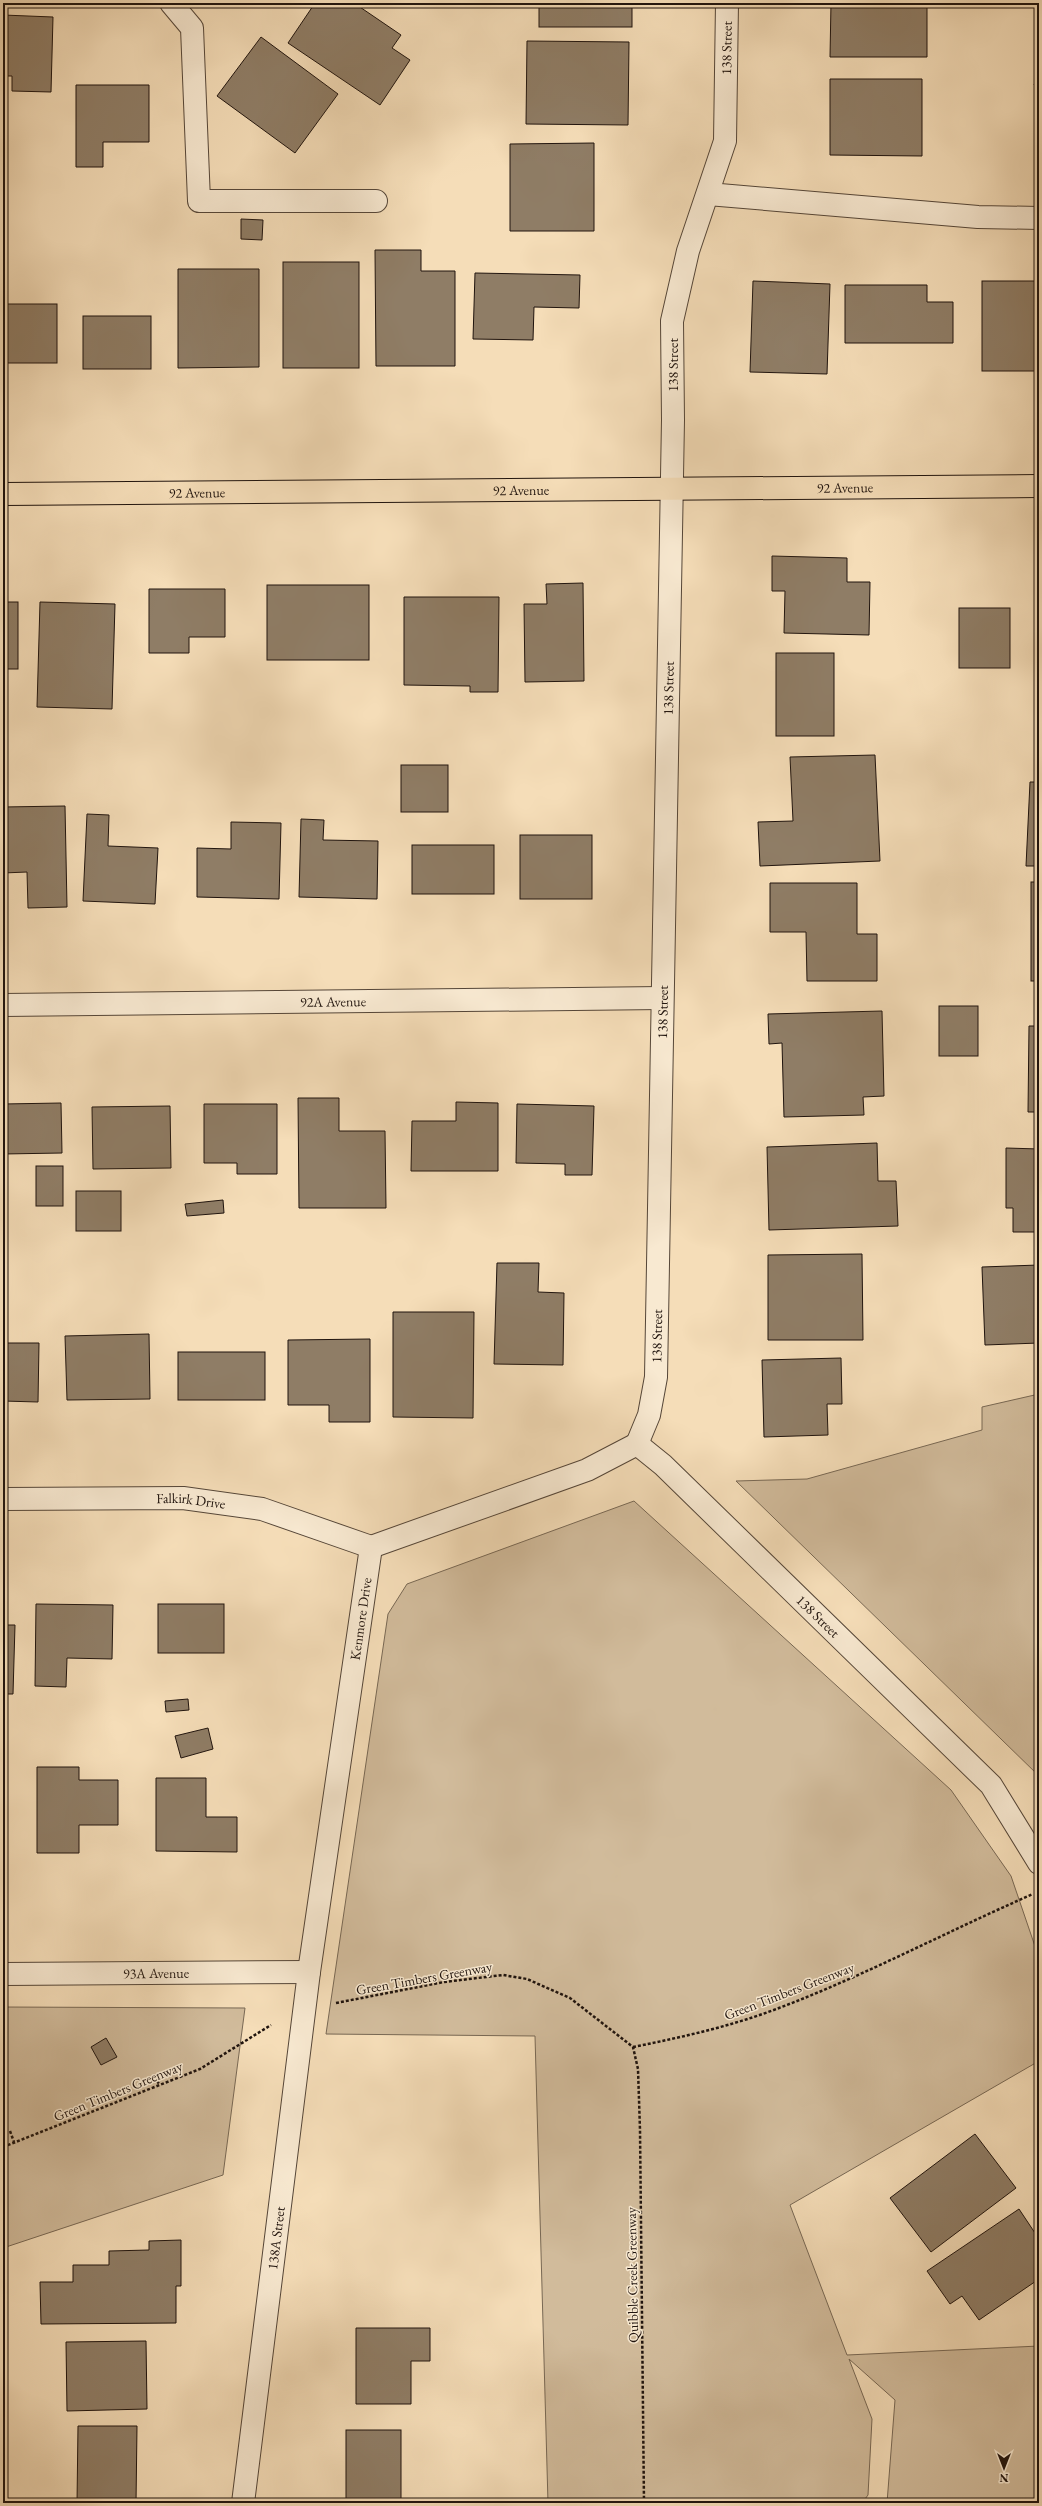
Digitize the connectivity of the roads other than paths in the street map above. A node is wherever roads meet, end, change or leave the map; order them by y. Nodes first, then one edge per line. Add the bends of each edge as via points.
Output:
1 (171, 3) edge
2 (727, 3) edge
3 (708, 194) junction
4 (376, 200) dead end
5 (1039, 218) edge
6 (1039, 486) edge
7 (671, 490) junction
8 (3, 494) edge
9 (662, 998) junction
10 (3, 1005) edge
11 (638, 1444) junction
12 (3, 1499) edge
13 (371, 1547) junction
14 (1039, 1863) edge
15 (309, 1972) junction
16 (3, 1974) edge
17 (244, 2503) edge

1 - 4 street via 192,28 199,200
2 - 3 street, 138 Street via 725,141
3 - 5 street via 978,217
3 - 7 street, 138 Street via 688,251 672,321
6 - 7 main road, 92 Avenue
7 - 8 main road, 92 Avenue
7 - 9 street, 138 Street
9 - 10 street, 92A Avenue
9 - 11 street, 138 Street via 656,1377 649,1415
11 - 13 street via 587,1470
11 - 14 street, 138 Street via 669,1471 991,1785
12 - 13 street, Falkirk Drive via 183,1498 262,1509
13 - 15 street, Kenmore Drive
15 - 16 street, 93A Avenue
15 - 17 street, 138A Street

